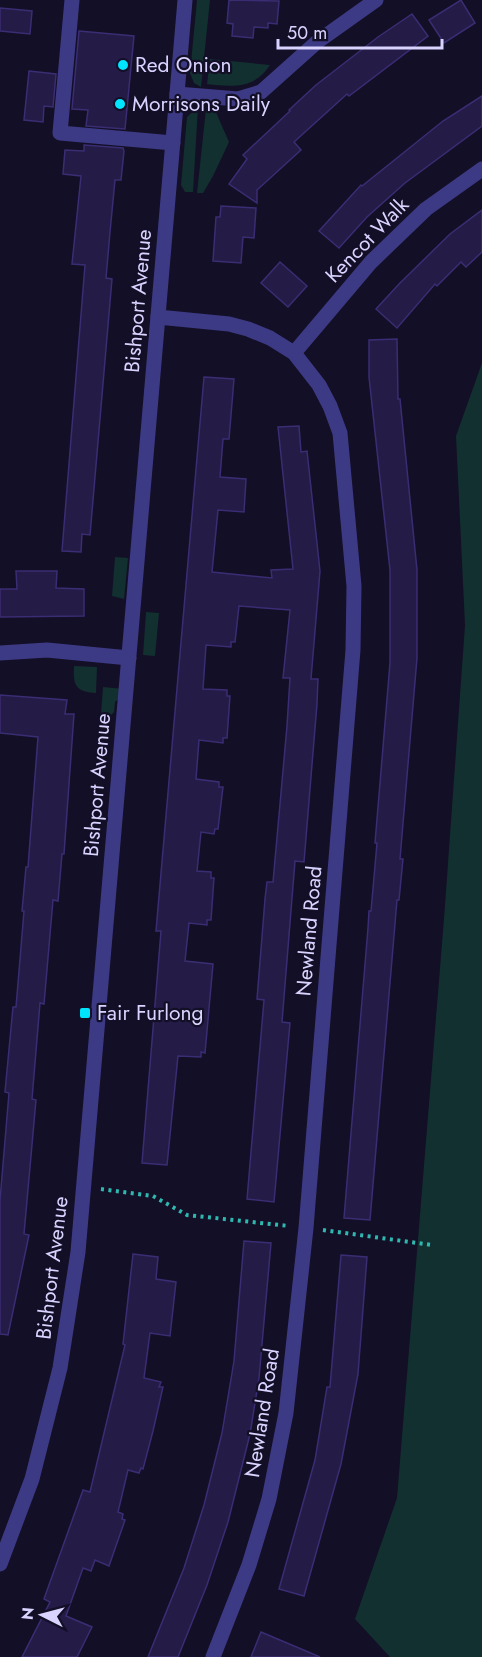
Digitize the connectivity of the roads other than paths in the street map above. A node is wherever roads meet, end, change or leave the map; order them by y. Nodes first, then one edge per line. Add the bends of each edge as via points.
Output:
1 (72, 0) edge
2 (185, 0) edge
3 (376, 0) edge
4 (177, 94) junction
5 (173, 143) junction
6 (482, 169) edge
7 (158, 317) junction
8 (294, 353) junction
9 (0, 653) edge
10 (129, 658) junction
11 (0, 1564) edge
12 (213, 1657) edge

1 - 5 street via 60,133
2 - 4 street, Bishport Avenue
3 - 4 street via 316,42 261,92 238,99
4 - 5 street, Bishport Avenue
5 - 7 street, Bishport Avenue
6 - 8 street, Kencot Walk via 426,209 371,262
7 - 8 street, Newland Road via 248,329
7 - 10 street, Bishport Avenue
8 - 12 street, Newland Road via 319,385 340,433 354,586 352,662 306,1228 286,1413 269,1499 249,1565
9 - 10 street via 47,650
10 - 11 street, Bishport Avenue via 78,1252 60,1368 32,1479

